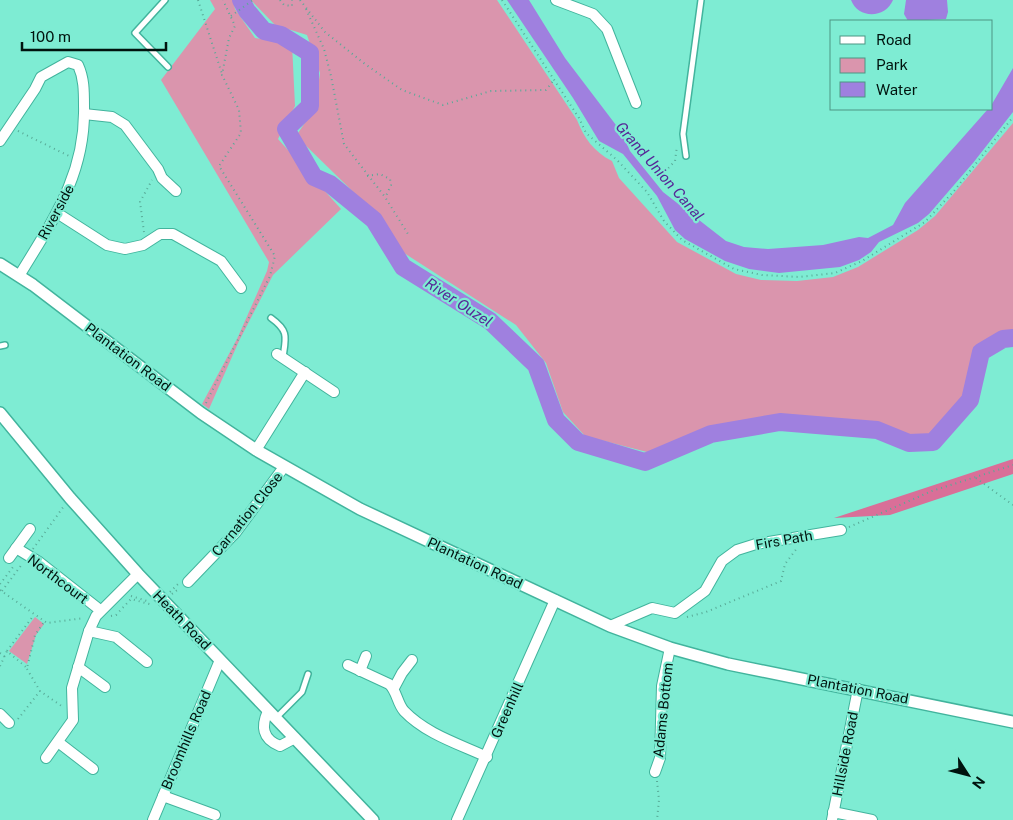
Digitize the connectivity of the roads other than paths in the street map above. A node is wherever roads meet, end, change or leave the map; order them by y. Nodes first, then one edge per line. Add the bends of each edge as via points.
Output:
1 (165, 0) edge
2 (556, 0) edge
3 (701, 0) edge
4 (168, 67) dead end
5 (636, 103) dead end
6 (84, 114) junction
7 (0, 141) edge
8 (686, 156) dead end
9 (176, 191) dead end
10 (57, 213) junction
11 (0, 264) edge
12 (19, 276) junction
13 (241, 288) dead end
14 (271, 318) dead end
15 (280, 356) joint
16 (305, 372) junction
17 (334, 392) dead end
18 (0, 413) edge
19 (256, 450) junction
20 (284, 467) junction
21 (30, 529) dead end
22 (841, 530) dead end
23 (16, 548) junction
24 (11, 562) road end
25 (138, 574) junction
26 (188, 580) road end
27 (555, 600) junction
28 (98, 613) junction
29 (610, 626) junction
30 (89, 631) junction
31 (670, 648) junction
32 (366, 656) dead end
33 (220, 660) junction
34 (412, 660) dead end
35 (146, 662) dead end
36 (348, 665) dead end
37 (78, 667) junction
38 (360, 670) junction
39 (308, 674) dead end
40 (105, 686) dead end
41 (394, 688) junction
42 (858, 689) junction
43 (0, 714) edge
44 (272, 714) junction
45 (1013, 722) edge
46 (10, 723) road end
47 (295, 738) junction
48 (58, 742) junction
49 (487, 757) junction
50 (46, 758) dead end
51 (93, 769) dead end
52 (655, 772) road end
53 (163, 796) junction
54 (215, 815) dead end
55 (832, 816) edge
56 (153, 820) edge
57 (373, 820) edge
58 (457, 820) edge
59 (872, 820) edge

1 - 4 lane via 135,33
2 - 5 street via 593,14 607,29
3 - 8 lane via 683,134
6 - 7 street, Riverside via 83,76 78,65 68,62 41,77
6 - 9 street via 112,117 125,125 162,178
6 - 10 street, Riverside via 83,144 71,185
10 - 12 street, Riverside
10 - 13 street via 107,245 126,249 143,245 160,234 173,234 221,261
11 - 12 street, Plantation Road
12 - 19 street, Plantation Road via 201,413
14 - 15 lane via 283,327 286,337
15 - 16 street
16 - 17 street
16 - 19 street
18 - 25 street, Heath Road
19 - 20 street, Plantation Road
20 - 26 street, Carnation Close via 236,532
20 - 27 street, Plantation Road via 360,509
21 - 23 street, Northcourt
22 - 29 street, Firs Path via 738,550 722,561 705,591 675,613 652,608
23 - 24 street, Northcourt
23 - 28 street, Northcourt via 39,562
25 - 28 street, Northcourt
25 - 33 street, Heath Road
27 - 29 street, Plantation Road
27 - 49 street, Greenhill
28 - 30 street, Northcourt
29 - 31 street, Plantation Road
30 - 35 street via 116,638
30 - 37 street, Northcourt
31 - 42 street, Plantation Road via 728,664
31 - 52 street, Adams Bottom via 662,686 660,758
32 - 38 street
33 - 44 street, Heath Road
33 - 53 street, Broomhills Road
34 - 41 street
36 - 38 street
37 - 40 street
37 - 48 street, Northcourt via 72,688 73,720
38 - 41 street
39 - 44 lane via 302,692
41 - 49 street via 404,711 435,734
42 - 45 street, Plantation Road
42 - 55 street, Hillside Road
43 - 46 street
44 - 47 street, Heath Road
44 - 47 street via 262,723 264,732 275,744 280,746
47 - 57 street, Heath Road
48 - 50 street, Northcourt
48 - 51 street
49 - 58 street, Greenhill
53 - 54 street
53 - 56 street, Broomhills Road
55 - 59 street

